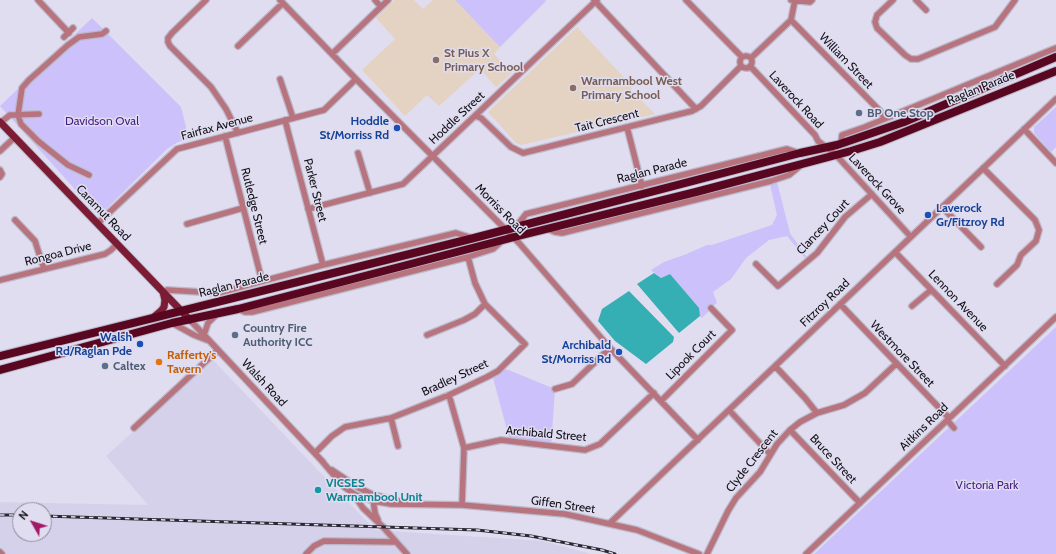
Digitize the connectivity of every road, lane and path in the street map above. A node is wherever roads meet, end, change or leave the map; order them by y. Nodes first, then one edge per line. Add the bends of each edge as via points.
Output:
1 (38, 0) edge
2 (206, 0) edge
3 (375, 0) edge
4 (388, 0) edge
5 (595, 0) edge
6 (686, 0) edge
7 (794, 0) edge
8 (812, 0) edge
9 (893, 0) edge
10 (916, 0) edge
11 (1015, 0) edge
12 (281, 2) edge
13 (381, 7) junction
14 (926, 10) dead end
15 (791, 20) junction
16 (106, 31) dead end
17 (69, 33) dead end
18 (238, 46) dead end
19 (1056, 48) edge
20 (332, 54) junction
21 (742, 57) junction
22 (1056, 57) edge
23 (751, 58) junction
24 (741, 66) junction
25 (750, 66) junction
26 (1056, 71) edge
27 (280, 79) dead end
28 (356, 79) junction
29 (1056, 99) edge
30 (696, 109) junction
31 (18, 114) junction
32 (39, 114) dead end
33 (475, 116) junction
34 (293, 118) junction
35 (884, 118) junction
36 (285, 120) junction
37 (0, 122) edge
38 (627, 127) junction
39 (1024, 128) junction
40 (238, 133) junction
41 (225, 136) junction
42 (14, 138) junction
43 (841, 144) junction
44 (826, 147) junction
45 (0, 151) edge
46 (358, 153) dead end
47 (800, 153) junction
48 (432, 156) junction
49 (836, 156) junction
50 (1056, 163) edge
51 (983, 168) junction
52 (0, 170) edge
53 (89, 175) dead end
54 (0, 177) edge
55 (642, 186) junction
56 (370, 193) junction
57 (872, 194) junction
58 (942, 207) junction
59 (243, 208) junction
60 (308, 209) junction
61 (15, 220) dead end
62 (98, 223) junction
63 (187, 224) dead end
64 (514, 228) junction
65 (505, 230) junction
66 (513, 237) junction
67 (911, 237) junction
68 (474, 238) junction
69 (503, 240) junction
70 (117, 244) junction
71 (981, 247) dead end
72 (894, 252) junction
73 (468, 257) junction
74 (756, 264) dead end
75 (322, 265) junction
76 (44, 269) junction
77 (0, 280) edge
78 (262, 281) junction
79 (997, 284) dead end
80 (165, 290) junction
81 (931, 290) junction
82 (217, 297) junction
83 (485, 304) junction
84 (840, 304) junction
85 (912, 306) dead end
86 (711, 308) dead end
87 (238, 309) junction
88 (181, 310) junction
89 (219, 313) junction
90 (153, 317) junction
91 (1056, 317) edge
92 (190, 320) junction
93 (172, 323) junction
94 (204, 335) junction
95 (427, 335) dead end
96 (209, 341) junction
97 (610, 348) junction
98 (218, 350) junction
99 (0, 356) edge
100 (896, 364) junction
101 (775, 366) junction
102 (1005, 366) junction
103 (0, 370) edge
104 (555, 389) dead end
105 (654, 393) junction
106 (449, 395) junction
107 (661, 401) junction
108 (728, 410) junction
109 (817, 413) junction
110 (391, 418) junction
111 (948, 419) junction
112 (134, 428) dead end
113 (954, 428) dead end
114 (790, 430) junction
115 (698, 440) junction
116 (398, 446) dead end
117 (464, 448) junction
118 (315, 453) junction
119 (770, 454) junction
120 (321, 460) junction
121 (352, 493) junction
122 (372, 494) junction
123 (372, 501) junction
124 (860, 503) junction
125 (391, 504) junction
126 (418, 504) junction
127 (462, 505) junction
128 (371, 515) junction
129 (378, 520) junction
130 (610, 523) junction
131 (396, 542) junction
132 (306, 554) edge
133 (407, 554) edge
134 (699, 554) edge
135 (707, 554) edge
136 (806, 554) edge

1 - 17 street
2 - 40 street via 172,33 168,42 212,87
3 - 13 street
4 - 13 street
5 - 30 street
5 - 33 street, Hoddle Street
6 - 21 street
7 - 8 street
7 - 15 street
9 - 11 street via 877,15 877,28 905,55 911,59 918,59 995,27
10 - 14 street
12 - 18 street
12 - 20 street, Morriss Road
13 - 20 street
15 - 23 street
15 - 35 street, William Street
16 - 31 street via 102,34 79,37 29,80 22,88
19 - 35 street, Raglan Parade
20 - 28 street, Morriss Road
21 - 23 street via 747,55
21 - 24 street via 739,60
22 - 43 highway, Raglan Parade via 904,122
23 - 25 street
24 - 25 street
24 - 30 street, Tait Crescent
25 - 44 street, Laverock Road
26 - 49 highway, Raglan Parade via 880,142
27 - 34 street
28 - 34 street, Fairfax Avenue via 324,110
28 - 48 street, Morriss Road
29 - 39 street, Fitzroy Road
30 - 38 street, Tait Crescent
31 - 32 street
31 - 37 street via 7,116
31 - 53 street via 21,124 38,141 68,165
33 - 38 street, Tait Crescent via 481,118 511,147 523,153
33 - 48 street, Hoddle Street
34 - 36 street, Fairfax Avenue
35 - 43 street, Raglan Parade via 842,135
36 - 40 street, Fairfax Avenue
36 - 60 street, Parker Street
37 - 42 main road, Caramut Road
38 - 55 street
39 - 50 street
39 - 51 street, Fitzroy Road
40 - 41 street, Fairfax Avenue
41 - 59 street, Rutledge Street
41 - 62 street, Fairfax Avenue via 177,149
42 - 45 street
42 - 62 main road, Caramut Road
43 - 44 highway, Raglan Parade
44 - 47 highway, Raglan Parade
44 - 49 street, Laverock Grove
46 - 56 street
47 - 55 street, Raglan Parade via 787,149
47 - 64 highway, Raglan Parade
48 - 56 street, Hoddle Street via 403,184
48 - 65 street, Morriss Road
49 - 57 street, Laverock Grove
49 - 66 highway, Raglan Parade
51 - 58 street, Fitzroy Road
51 - 79 street via 1035,220 1039,230 1036,241 1023,252 1017,265
52 - 54 street
55 - 64 street, Raglan Parade via 526,214
56 - 60 street, Hoddle Street
57 - 67 street, Laverock Grove
57 - 74 street, Clancey Court via 845,216 817,253 778,286
58 - 67 street, Fitzroy Road
58 - 71 street
59 - 63 street
59 - 78 street, Rutledge Street
60 - 75 street, Parker Street
61 - 76 street via 35,241
62 - 70 main road, Caramut Road
64 - 65 highway, Raglan Parade
65 - 66 street, Morriss Road
65 - 68 highway, Raglan Parade
66 - 69 highway, Raglan Parade
66 - 97 street, Morriss Road
67 - 72 street, Fitzroy Road
68 - 75 street, Raglan Parade via 456,233
68 - 82 highway, Raglan Parade
69 - 73 street, Raglan Parade via 493,249
69 - 87 highway, Raglan Parade
70 - 76 street, Rongoa Drive via 105,254
70 - 80 main road, Caramut Road
72 - 81 street, Lennon Avenue
72 - 84 street, Fitzroy Road
73 - 83 street, Bradley Street via 474,283
73 - 87 street, Raglan Parade via 252,312
75 - 78 street, Raglan Parade
76 - 77 street, Rongoa Drive
78 - 82 street, Raglan Parade
80 - 82 street, Raglan Parade
80 - 88 main road, Caramut Road
80 - 90 main road via 165,304
81 - 85 street
81 - 102 street, Lennon Avenue
82 - 88 highway, Raglan Parade
82 - 89 highway
83 - 95 street via 464,320
83 - 106 street, Bradley Street via 525,344 498,371
84 - 100 street, Westmore Street
84 - 101 street, Fitzroy Road
86 - 107 street, Lipook Court via 732,330
87 - 89 highway, Raglan Parade
88 - 90 highway, Raglan Parade
88 - 92 main road, Caramut Road
89 - 92 highway, Raglan Parade
89 - 94 street via 208,323
90 - 99 highway, Raglan Parade
91 - 102 street, Aitkins Road
92 - 93 highway, Raglan Parade
92 - 94 street, Walsh Road
93 - 96 street
93 - 103 highway, Raglan Parade
94 - 96 street, Walsh Road
96 - 98 street, Walsh Road
97 - 104 street via 572,384
97 - 105 street, Morriss Road
98 - 112 street
98 - 118 street, Walsh Road
100 - 109 street, Clyde Crescent via 866,393 844,405
100 - 111 street, Westmore Street
101 - 108 street, Fitzroy Road
101 - 109 street
102 - 111 street, Aitkins Road
105 - 107 street, Morriss Road
105 - 117 street, Archibald Street via 600,444 585,450 501,440
106 - 110 street, Bradley Street
106 - 117 street
107 - 115 street, Morriss Road
108 - 115 street, Fitzroy Road
108 - 119 street
109 - 114 street, Clyde Crescent
110 - 116 street
110 - 118 street, Bradley Street via 345,427
111 - 113 street, Westmore Street
111 - 124 street, Aitkins Road
114 - 119 street, Clyde Crescent
114 - 124 street, Bruce Street
115 - 130 street, Fitzroy Road
117 - 127 street
118 - 120 street, Walsh Road
119 - 135 street, Clyde Crescent via 760,472 728,511
120 - 121 street, Walsh Road
120 - 122 street, Walsh Road via 348,482
121 - 123 street, Walsh Road
121 - 128 street, Walsh Road
122 - 123 street
122 - 126 street, Giffen Street
123 - 125 street, Giffen Street
123 - 128 street via 369,507
123 - 129 street, Walsh Road
124 - 136 street, Aitkins Road
125 - 126 street, Giffen Street
125 - 129 street via 380,507 377,512
126 - 127 street, Giffen Street
127 - 130 street, Giffen Street via 566,514
128 - 129 street, Walsh Road
129 - 131 street, Walsh Road
130 - 134 street, Giffen Street
131 - 132 street via 324,541
131 - 133 street, Walsh Road

